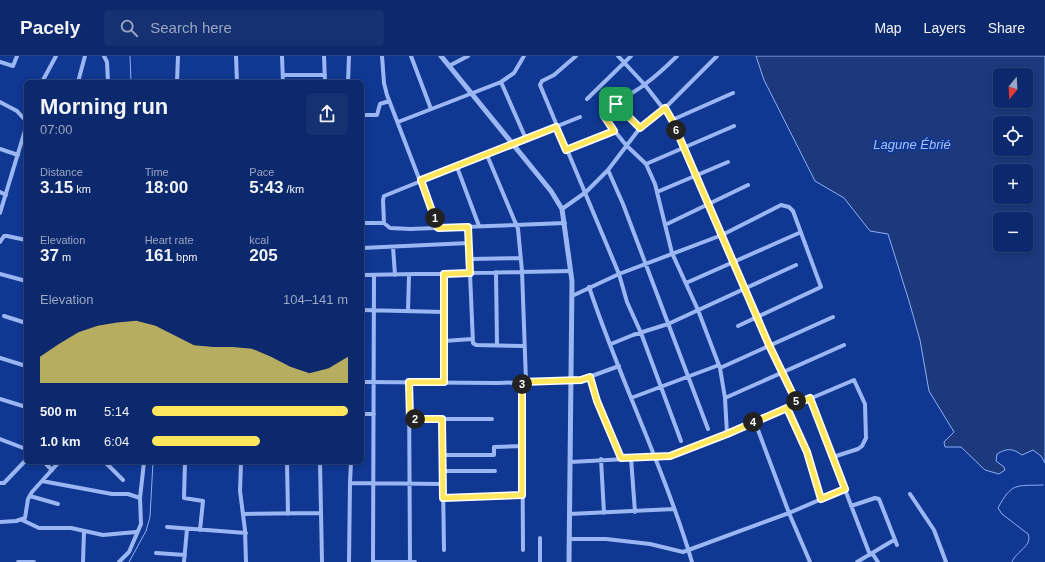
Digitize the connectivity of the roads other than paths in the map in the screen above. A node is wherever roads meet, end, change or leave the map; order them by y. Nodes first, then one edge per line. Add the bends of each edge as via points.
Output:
1 (17, 56) edge
2 (56, 56) edge
3 (85, 56) edge
4 (104, 56) edge
5 (178, 56) edge
6 (236, 56) edge
7 (282, 56) edge
8 (324, 56) edge
9 (349, 56) edge
10 (382, 56) edge
11 (410, 56) edge
12 (441, 56) edge
13 (468, 56) edge
14 (524, 56) edge
15 (576, 56) edge
16 (618, 56) edge
17 (631, 56) edge
18 (677, 56) edge
19 (717, 56) edge
20 (0, 62) edge
21 (624, 62) junction
22 (448, 66) junction
23 (283, 75) junction
24 (325, 75) junction
25 (43, 80) edge
26 (79, 80) edge
27 (108, 80) edge
28 (177, 80) edge
29 (237, 80) edge
30 (283, 80) edge
31 (325, 80) edge
32 (348, 80) edge
33 (501, 82) junction
34 (645, 85) junction
35 (472, 93) junction
36 (733, 93) dead end
37 (587, 98) dead end
38 (389, 101) junction
39 (0, 102) edge
40 (616, 104) junction
41 (665, 108) junction
42 (431, 109) junction
43 (364, 114) edge
44 (580, 117) dead end
45 (24, 118) edge
46 (672, 120) junction
47 (398, 122) junction
48 (734, 126) dead end
49 (556, 127) junction
50 (640, 128) junction
51 (614, 131) junction
52 (24, 134) edge
53 (526, 140) junction
54 (514, 144) junction
55 (626, 145) junction
56 (683, 148) junction
57 (0, 149) edge
58 (566, 150) junction
59 (18, 155) junction
60 (487, 155) junction
61 (728, 162) dead end
62 (646, 164) junction
63 (457, 167) junction
64 (608, 170) junction
65 (695, 176) junction
66 (421, 180) junction
67 (748, 185) dead end
68 (0, 192) edge
69 (586, 192) junction
70 (657, 192) junction
71 (6, 196) junction
72 (709, 204) junction
73 (562, 209) junction
74 (0, 213) edge
75 (364, 223) edge
76 (384, 223) junction
77 (565, 223) junction
78 (516, 225) junction
79 (665, 225) junction
80 (479, 226) junction
81 (468, 227) junction
82 (438, 228) junction
83 (800, 232) junction
84 (722, 235) junction
85 (24, 240) edge
86 (0, 242) edge
87 (469, 244) junction
88 (393, 247) junction
89 (364, 248) edge
90 (672, 253) junction
91 (521, 258) junction
92 (470, 259) junction
93 (734, 261) junction
94 (644, 264) junction
95 (796, 265) dead end
96 (571, 270) junction
97 (522, 271) junction
98 (496, 272) junction
99 (470, 273) junction
100 (0, 274) edge
101 (444, 274) junction
102 (619, 274) junction
103 (364, 275) edge
104 (374, 275) junction
105 (395, 275) junction
106 (409, 275) junction
107 (24, 281) edge
108 (686, 282) junction
109 (589, 287) junction
110 (746, 289) junction
111 (572, 296) junction
112 (364, 310) edge
113 (375, 310) junction
114 (698, 310) junction
115 (408, 311) junction
116 (444, 312) junction
117 (4, 316) dead end
118 (758, 317) junction
119 (833, 317) dead end
120 (24, 322) edge
121 (668, 324) junction
122 (738, 326) dead end
123 (641, 333) junction
124 (472, 339) junction
125 (444, 341) junction
126 (611, 344) junction
127 (497, 345) junction
128 (769, 345) junction
129 (844, 345) dead end
130 (524, 346) junction
131 (0, 358) edge
132 (24, 365) edge
133 (619, 366) junction
134 (720, 366) junction
135 (782, 372) junction
136 (590, 377) junction
137 (687, 377) junction
138 (572, 380) junction
139 (364, 382) edge
140 (374, 382) junction
141 (409, 382) junction
142 (444, 382) junction
143 (524, 382) junction
144 (660, 387) junction
145 (631, 398) junction
146 (725, 398) junction
147 (810, 398) junction
148 (0, 399) edge
149 (797, 403) junction
150 (24, 406) edge
151 (787, 408) junction
152 (364, 414) edge
153 (374, 414) junction
154 (410, 419) junction
155 (442, 419) junction
156 (492, 419) dead end
157 (755, 422) junction
158 (708, 429) dead end
159 (727, 434) junction
160 (0, 439) edge
161 (681, 441) dead end
162 (521, 446) junction
163 (24, 447) edge
164 (442, 455) junction
165 (655, 457) junction
166 (833, 457) junction
167 (621, 458) junction
168 (631, 458) junction
169 (601, 459) junction
170 (24, 462) edge
171 (570, 462) junction
172 (46, 464) edge
173 (57, 464) edge
174 (107, 464) edge
175 (144, 464) edge
176 (184, 464) edge
177 (241, 464) edge
178 (287, 464) edge
179 (320, 464) edge
180 (351, 464) edge
181 (52, 470) junction
182 (442, 471) junction
183 (495, 471) dead end
184 (123, 480) dead end
185 (42, 481) junction
186 (0, 483) edge
187 (350, 483) junction
188 (373, 483) junction
189 (409, 484) junction
190 (443, 484) junction
191 (845, 489) junction
192 (910, 494) dead end
193 (522, 495) junction
194 (30, 496) junction
195 (140, 498) junction
196 (443, 498) junction
197 (821, 499) junction
198 (58, 504) dead end
199 (852, 506) junction
200 (674, 509) junction
201 (635, 512) junction
202 (321, 513) junction
203 (604, 513) junction
204 (789, 513) junction
205 (243, 514) junction
206 (288, 514) junction
207 (569, 514) junction
208 (22, 520) junction
209 (0, 522) edge
210 (168, 527) dead end
211 (187, 529) junction
212 (200, 530) junction
213 (84, 531) junction
214 (136, 532) junction
215 (246, 533) junction
216 (540, 538) dead end
217 (569, 539) junction
218 (894, 540) junction
219 (897, 545) dead end
220 (444, 550) dead end
221 (523, 550) dead end
222 (689, 551) junction
223 (156, 553) dead end
224 (871, 554) junction
225 (185, 555) junction
226 (18, 562) edge
227 (34, 562) edge
228 (83, 562) edge
229 (119, 562) edge
230 (184, 562) edge
231 (246, 562) edge
232 (322, 562) edge
233 (349, 562) edge
234 (373, 562) edge
235 (410, 562) edge
236 (415, 562) edge
237 (540, 562) edge
238 (569, 562) edge
239 (692, 562) edge
240 (810, 562) edge
241 (857, 562) edge
242 (878, 562) edge
243 (946, 562) edge

1 - 20 street via 13,66
2 - 25 street
3 - 26 street
4 - 27 street
5 - 28 street
6 - 29 street
7 - 23 street
8 - 24 street
9 - 32 street
10 - 38 street via 384,83
11 - 42 street
12 - 22 street
13 - 22 street
14 - 33 street via 514,72
15 - 49 street via 540,83
16 - 21 street
17 - 21 street
18 - 34 street
19 - 41 street
21 - 34 street
21 - 37 street
22 - 35 street
23 - 24 street
23 - 30 street
24 - 31 street
33 - 35 street
33 - 53 street
34 - 40 street
34 - 41 street
35 - 42 street
35 - 54 street
36 - 46 street
38 - 43 street via 380,104 378,115
38 - 47 street
39 - 45 street via 18,111
40 - 50 street
40 - 51 street via 604,116
41 - 46 street
41 - 50 street
42 - 47 street
44 - 49 street
46 - 56 street
47 - 66 street
48 - 56 street
49 - 53 street
49 - 58 street
50 - 55 street
51 - 55 street
51 - 58 street
52 - 59 street
53 - 54 street
54 - 60 street
54 - 73 street
55 - 62 street
55 - 64 street
56 - 62 street
56 - 65 street
57 - 59 street
58 - 69 street
59 - 71 street
60 - 63 street
60 - 78 street
61 - 65 street
62 - 70 street
63 - 66 street
63 - 80 street
64 - 69 street
64 - 94 street
65 - 70 street
65 - 72 street
66 - 76 street via 384,196
66 - 82 street
67 - 72 street
68 - 71 street
69 - 73 street
69 - 102 street
70 - 79 street
71 - 74 street
72 - 79 street
72 - 84 street
73 - 77 street
75 - 76 street
76 - 82 street via 390,228 397,229
77 - 78 street
77 - 96 street
78 - 80 street
78 - 91 street
79 - 90 street
80 - 81 street
81 - 82 street
81 - 87 street
83 - 84 street via 793,211 789,207 781,206
83 - 93 street
83 - 118 street via 820,287
84 - 90 street
84 - 93 street
85 - 86 street via 4,236
87 - 88 street
87 - 92 street
88 - 89 street
88 - 105 street
90 - 94 street
90 - 108 street
91 - 92 street
91 - 97 street
92 - 99 street
93 - 108 street
93 - 110 street
94 - 102 street
94 - 121 street
95 - 110 street
96 - 97 street
96 - 111 street
97 - 98 street
97 - 130 street
98 - 99 street
98 - 127 street
99 - 101 street
99 - 124 street
100 - 107 street
101 - 106 street
101 - 116 street
102 - 109 street
102 - 123 street via 627,302
103 - 104 street
104 - 105 street
104 - 113 street
105 - 106 street
106 - 115 street
108 - 114 street
109 - 111 street
109 - 126 street
110 - 114 street
110 - 118 street
111 - 138 street
112 - 113 street
113 - 115 street
113 - 140 street
114 - 121 street
114 - 134 street
115 - 116 street
116 - 125 street
117 - 120 street
118 - 122 street
118 - 128 street
119 - 128 street
121 - 123 street
121 - 137 street
123 - 126 street
123 - 144 street
124 - 125 street
124 - 127 street via 476,345
125 - 142 street
126 - 133 street
127 - 130 street
128 - 134 street
128 - 135 street
129 - 135 street
130 - 143 street
131 - 132 street
133 - 136 street
133 - 145 street
134 - 137 street
134 - 146 street
135 - 146 street
135 - 149 street
136 - 138 street
136 - 167 street via 597,401
137 - 144 street
137 - 158 street
138 - 143 street
138 - 171 street
139 - 140 street
140 - 141 street
140 - 153 street
141 - 142 street
141 - 154 street
142 - 143 street
143 - 162 street
144 - 145 street
144 - 161 street
145 - 165 street
146 - 159 street
147 - 149 street
147 - 166 street
147 - 166 street via 852,380 862,393 866,413 864,443 858,448
148 - 150 street
149 - 151 street
151 - 157 street
151 - 197 street via 807,452
152 - 153 street
153 - 188 street
154 - 155 street
154 - 189 street
155 - 156 street
155 - 164 street
157 - 159 street
157 - 204 street
159 - 165 street via 670,456
160 - 163 street
162 - 164 street via 494,447 494,455
162 - 193 street
164 - 182 street
165 - 168 street
165 - 200 street
166 - 191 street
167 - 168 street
167 - 169 street
168 - 201 street
169 - 171 street
169 - 203 street
170 - 186 street via 8,480
171 - 207 street
172 - 181 street
173 - 181 street
174 - 184 street
175 - 195 street
176 - 212 street via 184,498 203,501
177 - 205 street via 240,491
178 - 206 street
179 - 202 street
180 - 187 street
181 - 185 street
182 - 183 street
182 - 190 street
185 - 194 street
185 - 195 street
187 - 188 street
187 - 233 street
188 - 189 street
188 - 234 street
189 - 190 street
189 - 235 street
190 - 196 street
191 - 197 street
191 - 199 street
192 - 243 street via 934,530
193 - 196 street
193 - 221 street
194 - 198 street
194 - 208 street via 26,515
195 - 214 street via 141,524
196 - 220 street
197 - 204 street
199 - 218 street via 879,499
199 - 224 street
200 - 201 street
200 - 222 street
201 - 203 street
202 - 206 street
202 - 232 street
203 - 207 street
204 - 222 street
204 - 240 street
205 - 206 street
205 - 215 street
207 - 217 street
208 - 209 street
208 - 213 street via 39,528 71,528
210 - 211 street
211 - 212 street
211 - 225 street
212 - 215 street
213 - 214 street via 103,535
213 - 228 street
214 - 229 street via 129,552
215 - 231 street
216 - 237 street
217 - 222 street via 606,539 650,544 675,551
217 - 238 street
218 - 219 street
218 - 224 street
222 - 239 street
223 - 225 street
224 - 241 street
224 - 242 street
225 - 230 street
226 - 227 street
234 - 235 street
235 - 236 street

